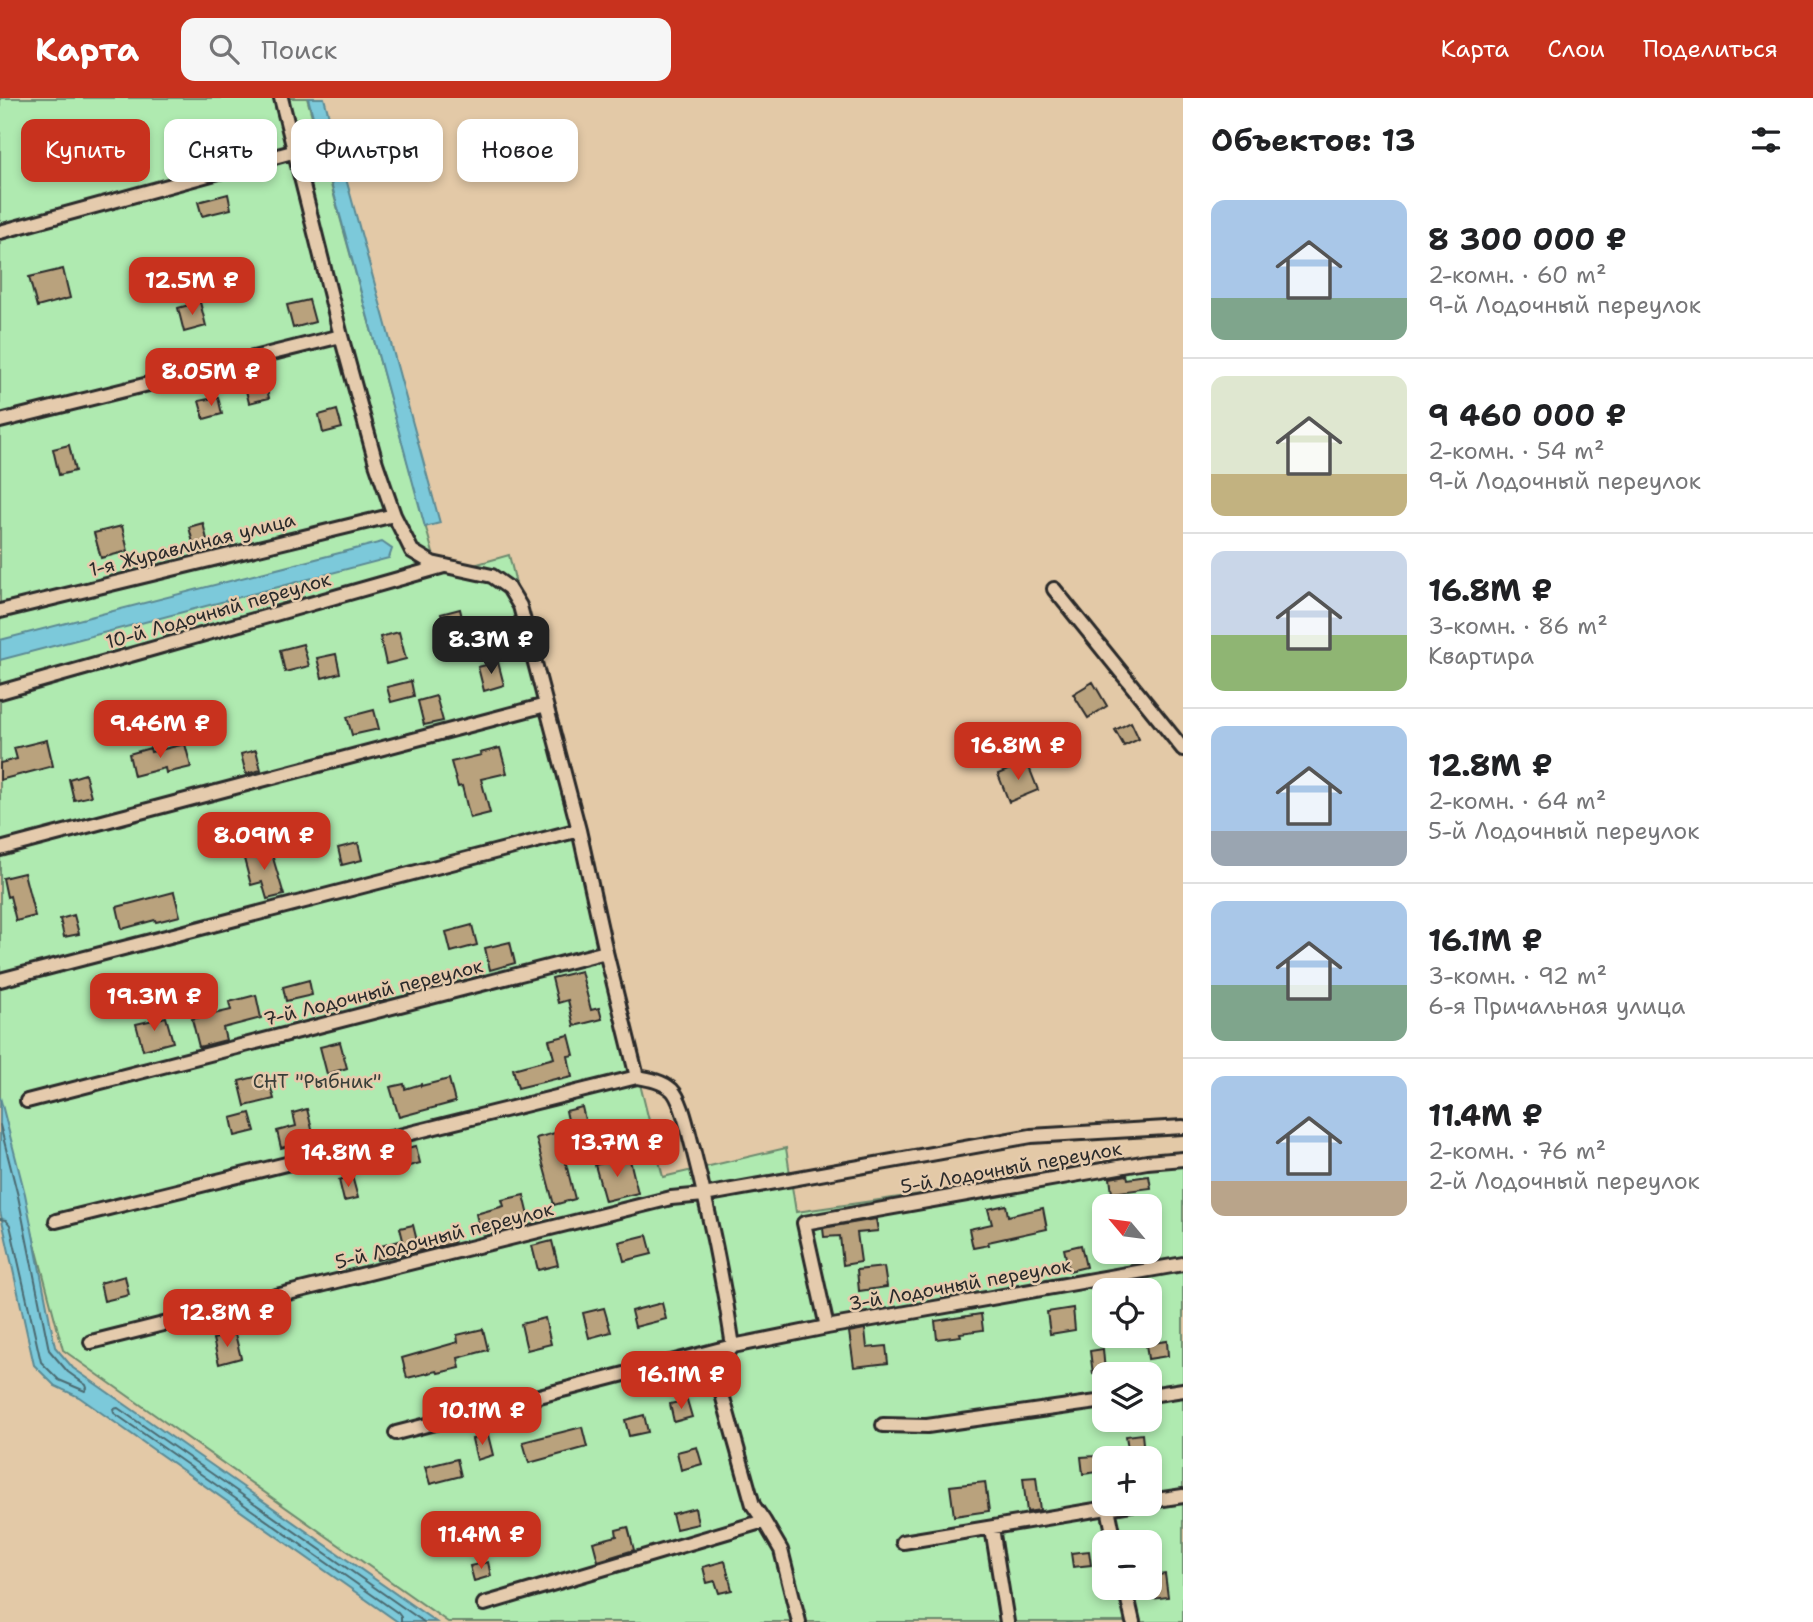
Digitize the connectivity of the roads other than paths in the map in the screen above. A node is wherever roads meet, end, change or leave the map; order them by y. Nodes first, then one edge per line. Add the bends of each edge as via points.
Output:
1 (281, 98) edge
2 (291, 133) edge
3 (291, 152) edge
4 (304, 182) edge
5 (0, 232) edge
6 (341, 336) junction
7 (0, 421) edge
8 (394, 515) junction
9 (446, 566) junction
10 (1054, 589) dead end
11 (0, 611) edge
12 (0, 692) edge
13 (547, 705) junction
14 (1183, 749) edge
15 (579, 830) junction
16 (0, 849) edge
17 (606, 952) junction
18 (0, 980) edge
19 (637, 1077) junction
20 (27, 1101) dead end
21 (1183, 1128) edge
22 (1183, 1159) edge
23 (705, 1195) junction
24 (56, 1221) dead end
25 (1183, 1264) edge
26 (827, 1327) junction
27 (91, 1342) dead end
28 (733, 1346) junction
29 (1183, 1390) edge
30 (1162, 1393) edge
31 (1092, 1403) edge
32 (883, 1425) dead end
33 (396, 1433) dead end
34 (1183, 1496) edge
35 (1162, 1499) edge
36 (1092, 1511) edge
37 (764, 1521) junction
38 (992, 1528) junction
39 (903, 1542) dead end
40 (1128, 1600) edge
41 (484, 1604) dead end
42 (799, 1622) edge
43 (1007, 1622) edge
44 (1133, 1622) edge

1 - 2 street
3 - 5 street
4 - 6 street
6 - 7 street
6 - 8 street
8 - 9 street via 412,551
8 - 11 street, 1-я Журавлиная улица
9 - 12 street, 10-й Лодочный переулок
9 - 13 street via 492,576 509,587 520,606
10 - 14 street
13 - 15 street
13 - 16 street
15 - 17 street
15 - 18 street
17 - 19 street
17 - 20 street, 7-й Лодочный переулок
19 - 23 street via 673,1090
19 - 24 street
21 - 23 street, 5-й Лодочный переулок via 1031,1136
22 - 26 street, 5-й Лодочный переулок via 804,1223
23 - 27 street, 5-й Лодочный переулок via 671,1198
23 - 28 street
25 - 26 street, 3-й Лодочный переулок
26 - 28 street, 3-й Лодочный переулок
28 - 33 street, 3-й Лодочный переулок
28 - 37 street via 716,1373 752,1505
29 - 30 street
31 - 32 street via 927,1426
34 - 35 street
36 - 38 street
37 - 41 street
37 - 42 street via 781,1550
38 - 39 street
38 - 43 street
40 - 44 street

